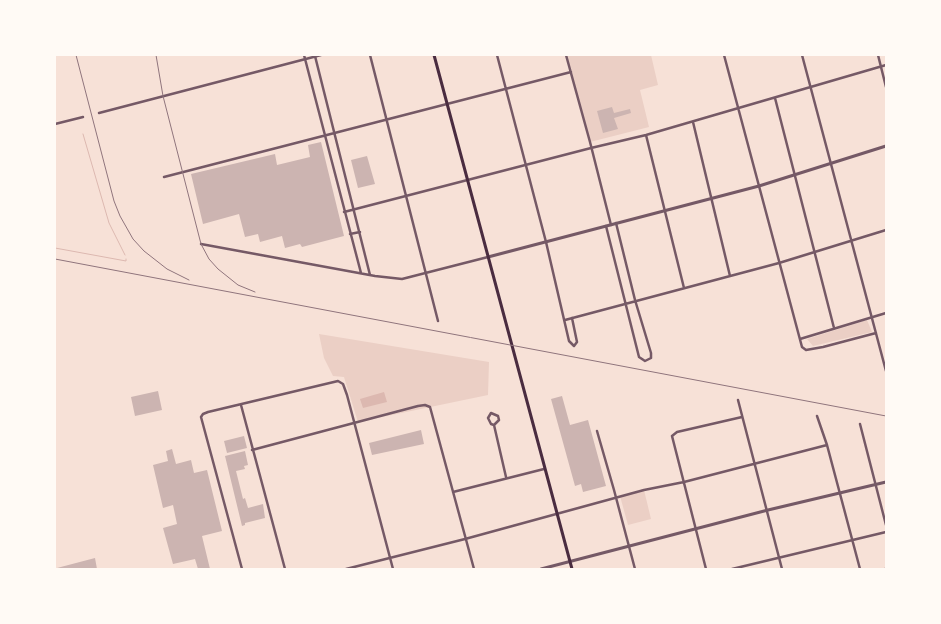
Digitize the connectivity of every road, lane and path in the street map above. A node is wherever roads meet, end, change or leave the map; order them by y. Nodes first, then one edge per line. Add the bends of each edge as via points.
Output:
1 (304, 55) edge
2 (321, 55) edge
3 (370, 55) edge
4 (434, 55) edge
5 (497, 55) edge
6 (566, 55) edge
7 (724, 55) edge
8 (802, 55) edge
9 (878, 55) edge
10 (315, 56) edge
11 (305, 59) junction
12 (886, 65) edge
13 (881, 67) junction
14 (570, 72) junction
15 (505, 88) junction
16 (810, 88) junction
17 (886, 88) edge
18 (775, 98) junction
19 (447, 104) junction
20 (738, 108) junction
21 (99, 113) dead end
22 (83, 117) dead end
23 (388, 119) junction
24 (693, 121) junction
25 (55, 124) edge
26 (335, 133) junction
27 (646, 135) junction
28 (325, 136) junction
29 (886, 146) edge
30 (591, 148) junction
31 (830, 164) junction
32 (525, 165) junction
33 (795, 175) junction
34 (164, 177) dead end
35 (468, 180) junction
36 (759, 186) junction
37 (405, 197) junction
38 (712, 199) junction
39 (354, 209) junction
40 (665, 211) junction
41 (344, 212) junction
42 (616, 223) junction
43 (608, 225) junction
44 (886, 230) edge
45 (360, 232) junction
46 (350, 234) junction
47 (851, 241) junction
48 (546, 242) junction
49 (201, 244) dead end
50 (815, 252) junction
51 (488, 257) junction
52 (779, 263) junction
53 (361, 273) junction
54 (425, 273) junction
55 (370, 275) junction
56 (730, 276) junction
57 (684, 288) junction
58 (635, 300) junction
59 (625, 304) junction
60 (886, 313) edge
61 (871, 317) junction
62 (572, 318) junction
63 (565, 320) junction
64 (438, 321) dead end
65 (834, 328) junction
66 (876, 333) junction
67 (800, 340) junction
68 (886, 371) edge
69 (738, 400) dead end
70 (241, 405) junction
71 (817, 416) dead end
72 (742, 417) junction
73 (354, 422) junction
74 (860, 424) dead end
75 (494, 425) junction
76 (597, 431) dead end
77 (826, 445) junction
78 (252, 450) junction
79 (755, 464) junction
80 (544, 469) junction
81 (506, 477) junction
82 (684, 482) junction
83 (886, 482) edge
84 (875, 485) junction
85 (453, 492) junction
86 (839, 493) junction
87 (616, 497) junction
88 (768, 510) junction
89 (557, 515) junction
90 (886, 525) edge
91 (695, 528) junction
92 (886, 532) edge
93 (465, 539) junction
94 (852, 540) junction
95 (629, 546) junction
96 (778, 558) junction
97 (390, 559) junction
98 (570, 562) junction
99 (242, 569) edge
100 (286, 569) edge
101 (346, 569) edge
102 (393, 569) edge
103 (474, 569) edge
104 (541, 569) edge
105 (572, 569) edge
106 (634, 569) edge
107 (706, 569) edge
108 (732, 569) edge
109 (782, 569) edge
110 (860, 569) edge

1 - 11 street
2 - 10 street
3 - 23 street
4 - 19 main road
5 - 15 street
6 - 14 street
7 - 20 street
8 - 16 street
9 - 13 street
10 - 11 street
10 - 26 street
11 - 21 street
11 - 28 street
12 - 13 street
13 - 16 street
13 - 17 street
14 - 15 street
14 - 30 street
15 - 19 street
15 - 32 street
16 - 18 street
16 - 31 street
18 - 20 street
18 - 33 street
19 - 23 street
19 - 35 main road
20 - 24 street
20 - 36 street
22 - 25 street
23 - 26 street
23 - 37 street
24 - 27 street
24 - 38 street
26 - 28 street
26 - 39 street
27 - 30 street
27 - 40 street
28 - 34 street
28 - 41 street
29 - 31 street
30 - 32 street
30 - 43 street
31 - 33 street
31 - 47 street
32 - 35 street
32 - 48 street
33 - 36 street
33 - 50 street
35 - 37 street
35 - 51 main road
36 - 38 street
36 - 52 street
37 - 39 street
37 - 54 street
38 - 40 street
38 - 56 street
39 - 41 street
39 - 45 street
40 - 42 street
40 - 57 street
41 - 46 street
42 - 43 street
42 - 58 street
43 - 48 street
43 - 59 street
44 - 47 street
45 - 46 street
45 - 55 street
46 - 53 street
47 - 50 street
47 - 61 street
48 - 51 street
48 - 63 street
49 - 53 street
50 - 52 street
50 - 65 street
51 - 54 street
51 - 80 main road
52 - 56 street
52 - 67 street
53 - 55 street
54 - 55 street via 402,279
54 - 64 street
56 - 57 street
57 - 58 street
58 - 59 street
58 - 59 street via 651,352 651,358 645,361 639,357
59 - 62 street
60 - 61 street
61 - 65 street
61 - 66 street
62 - 63 street
62 - 63 street via 577,342 574,346 569,341
65 - 67 street
66 - 67 street via 806,350
66 - 68 street
69 - 72 street
70 - 73 street via 338,381 343,384
70 - 78 street
70 - 99 street via 203,414 201,418
71 - 77 street
72 - 79 street
72 - 82 street via 676,432 672,436
73 - 78 street
73 - 85 street via 418,406 432,409
73 - 97 street
74 - 84 street
75 - 75 street via 499,420 492,413 488,418
75 - 81 street
76 - 87 street
77 - 79 street
77 - 86 street
78 - 100 street
79 - 82 street
79 - 88 street
80 - 81 street
80 - 89 main road
81 - 85 street
82 - 87 street
82 - 91 street
83 - 84 street
84 - 86 street
84 - 90 street
85 - 93 street
86 - 88 street
86 - 94 street
87 - 89 street
87 - 95 street
88 - 91 street
88 - 96 street
89 - 93 street
89 - 98 main road
91 - 95 street
91 - 107 street
92 - 94 street
93 - 97 street
93 - 103 street
94 - 96 street
94 - 110 street
95 - 98 street
95 - 106 street
96 - 108 street
96 - 109 street
97 - 101 street
97 - 102 street
98 - 104 street
98 - 105 main road

